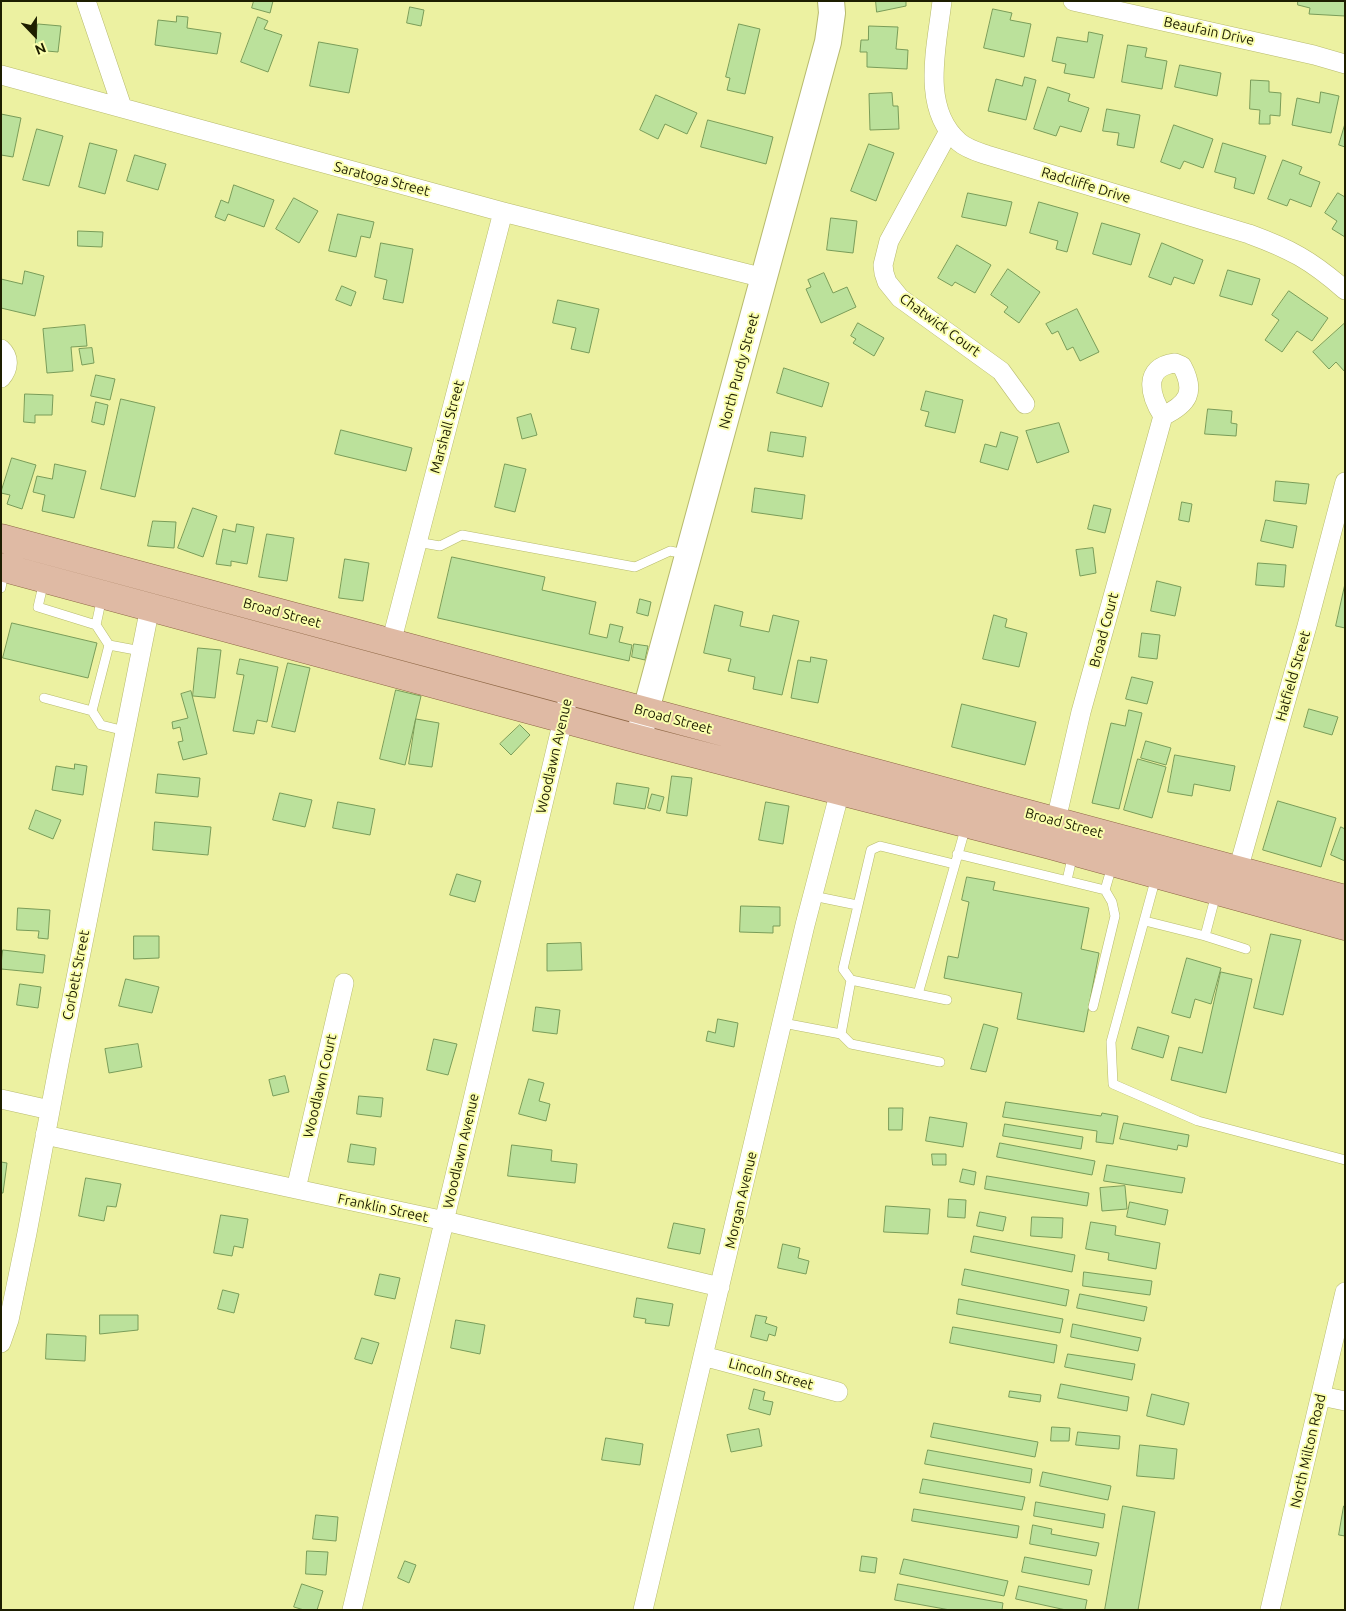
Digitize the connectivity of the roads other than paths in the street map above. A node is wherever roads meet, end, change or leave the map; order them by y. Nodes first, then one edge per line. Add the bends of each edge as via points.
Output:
1 (86, 1) edge
2 (831, 1) edge
3 (942, 1) edge
4 (1073, 1) edge
5 (1345, 64) edge
6 (1, 75) edge
7 (122, 107) junction
8 (949, 131) junction
9 (503, 212) junction
10 (764, 278) junction
11 (1344, 288) edge
12 (1, 348) edge
13 (1, 378) edge
14 (1025, 404) dead end
15 (1163, 416) dead end
16 (1345, 482) edge
17 (1, 538) edge
18 (417, 542) junction
19 (688, 555) junction
20 (2, 574) edge
21 (44, 578) junction
22 (103, 594) junction
23 (150, 607) junction
24 (96, 625) junction
25 (391, 643) junction
26 (109, 645) junction
27 (141, 652) junction
28 (570, 691) junction
29 (44, 698) dead end
30 (92, 711) junction
31 (645, 712) junction
32 (563, 718) junction
33 (125, 731) junction
34 (638, 738) junction
35 (840, 791) junction
36 (967, 824) junction
37 (1060, 839) junction
38 (956, 859) junction
39 (1113, 863) junction
40 (1238, 870) junction
41 (1157, 874) junction
42 (1066, 880) junction
43 (1105, 890) junction
44 (1216, 891) junction
45 (813, 896) junction
46 (1345, 899) edge
47 (857, 906) junction
48 (1145, 921) junction
49 (1345, 926) edge
50 (1205, 936) junction
51 (1246, 949) dead end
52 (851, 980) junction
53 (344, 983) dead end
54 (918, 994) junction
55 (947, 1000) dead end
56 (1093, 1007) dead end
57 (783, 1023) junction
58 (841, 1034) junction
59 (940, 1062) dead end
60 (1, 1099) edge
61 (50, 1110) junction
62 (45, 1135) junction
63 (1345, 1160) edge
64 (296, 1188) junction
65 (445, 1221) junction
66 (720, 1287) junction
67 (1345, 1292) edge
68 (1, 1343) edge
69 (703, 1356) junction
70 (838, 1392) dead end
71 (1321, 1396) junction
72 (1345, 1401) edge
73 (352, 1610) edge
74 (643, 1610) edge
75 (1270, 1610) edge

1 - 7 street
2 - 10 street, North Purdy Street via 828,42
3 - 8 street, Radcliffe Drive via 934,87 941,117
4 - 5 street, Beaufain Drive
6 - 7 street, Saratoga Street
7 - 9 street, Saratoga Street
8 - 11 street, Radcliffe Drive via 960,143 987,156 1285,247
8 - 14 street, Chatwick Court via 889,241 884,273 900,298 1001,371
9 - 10 street, Saratoga Street
9 - 18 street, Marshall Street
10 - 19 street, North Purdy Street
12 - 13 street via 8,358 8,366
15 - 37 street, Broad Court via 1081,712
16 - 40 street, Hatfield Street
17 - 25 main road, Broad Street
18 - 19 lane via 440,546 462,535 635,567 670,551
18 - 25 street, Marshall Street
19 - 31 street, North Purdy Street
20 - 21 main road, Broad Street
21 - 22 main road, Broad Street
21 - 24 lane via 38,607
22 - 23 main road, Broad Street
22 - 24 lane
23 - 27 street, Corbett Street
23 - 32 main road, Broad Street
24 - 26 lane
25 - 28 main road, Broad Street
26 - 27 lane
26 - 30 lane
27 - 33 street, Corbett Street
28 - 31 main road, Broad Street
28 - 32 street, Woodlawn Avenue
29 - 30 lane
30 - 33 lane via 101,725
31 - 34 street, North Purdy Street
31 - 37 main road, Broad Street
32 - 34 main road, Broad Street
32 - 65 street, Woodlawn Avenue
33 - 61 street, Corbett Street
34 - 35 main road, Broad Street
35 - 36 main road, Broad Street
35 - 45 street, Morgan Avenue
36 - 37 main road, Broad Street
36 - 38 lane
37 - 39 main road, Broad Street
37 - 40 main road, Broad Street
37 - 42 lane
38 - 42 lane
38 - 47 lane via 880,846 871,850
38 - 54 lane
39 - 41 main road, Broad Street
39 - 43 lane
40 - 46 main road, Broad Street
41 - 44 main road, Broad Street
41 - 48 lane
42 - 43 lane
43 - 56 lane via 1115,916
44 - 49 main road, Broad Street
44 - 50 lane
45 - 47 lane
45 - 57 street, Morgan Avenue
47 - 52 lane via 843,969
48 - 50 lane
48 - 63 lane via 1112,1042 1113,1084 1198,1120
50 - 51 lane
52 - 54 lane
52 - 58 lane
53 - 64 street, Woodlawn Court
54 - 55 lane
57 - 58 lane
57 - 66 street, Morgan Avenue
58 - 59 lane via 851,1044
60 - 61 street
61 - 62 street, Corbett Street
62 - 64 street, Franklin Street
62 - 68 street, Corbett Street via 9,1320
64 - 65 street, Franklin Street
65 - 66 street, Franklin Street
65 - 73 street, Woodlawn Avenue
66 - 69 street, Morgan Avenue
67 - 71 street, North Milton Road
69 - 70 street, Lincoln Street
69 - 74 street, Morgan Avenue
71 - 72 street
71 - 75 street, North Milton Road

